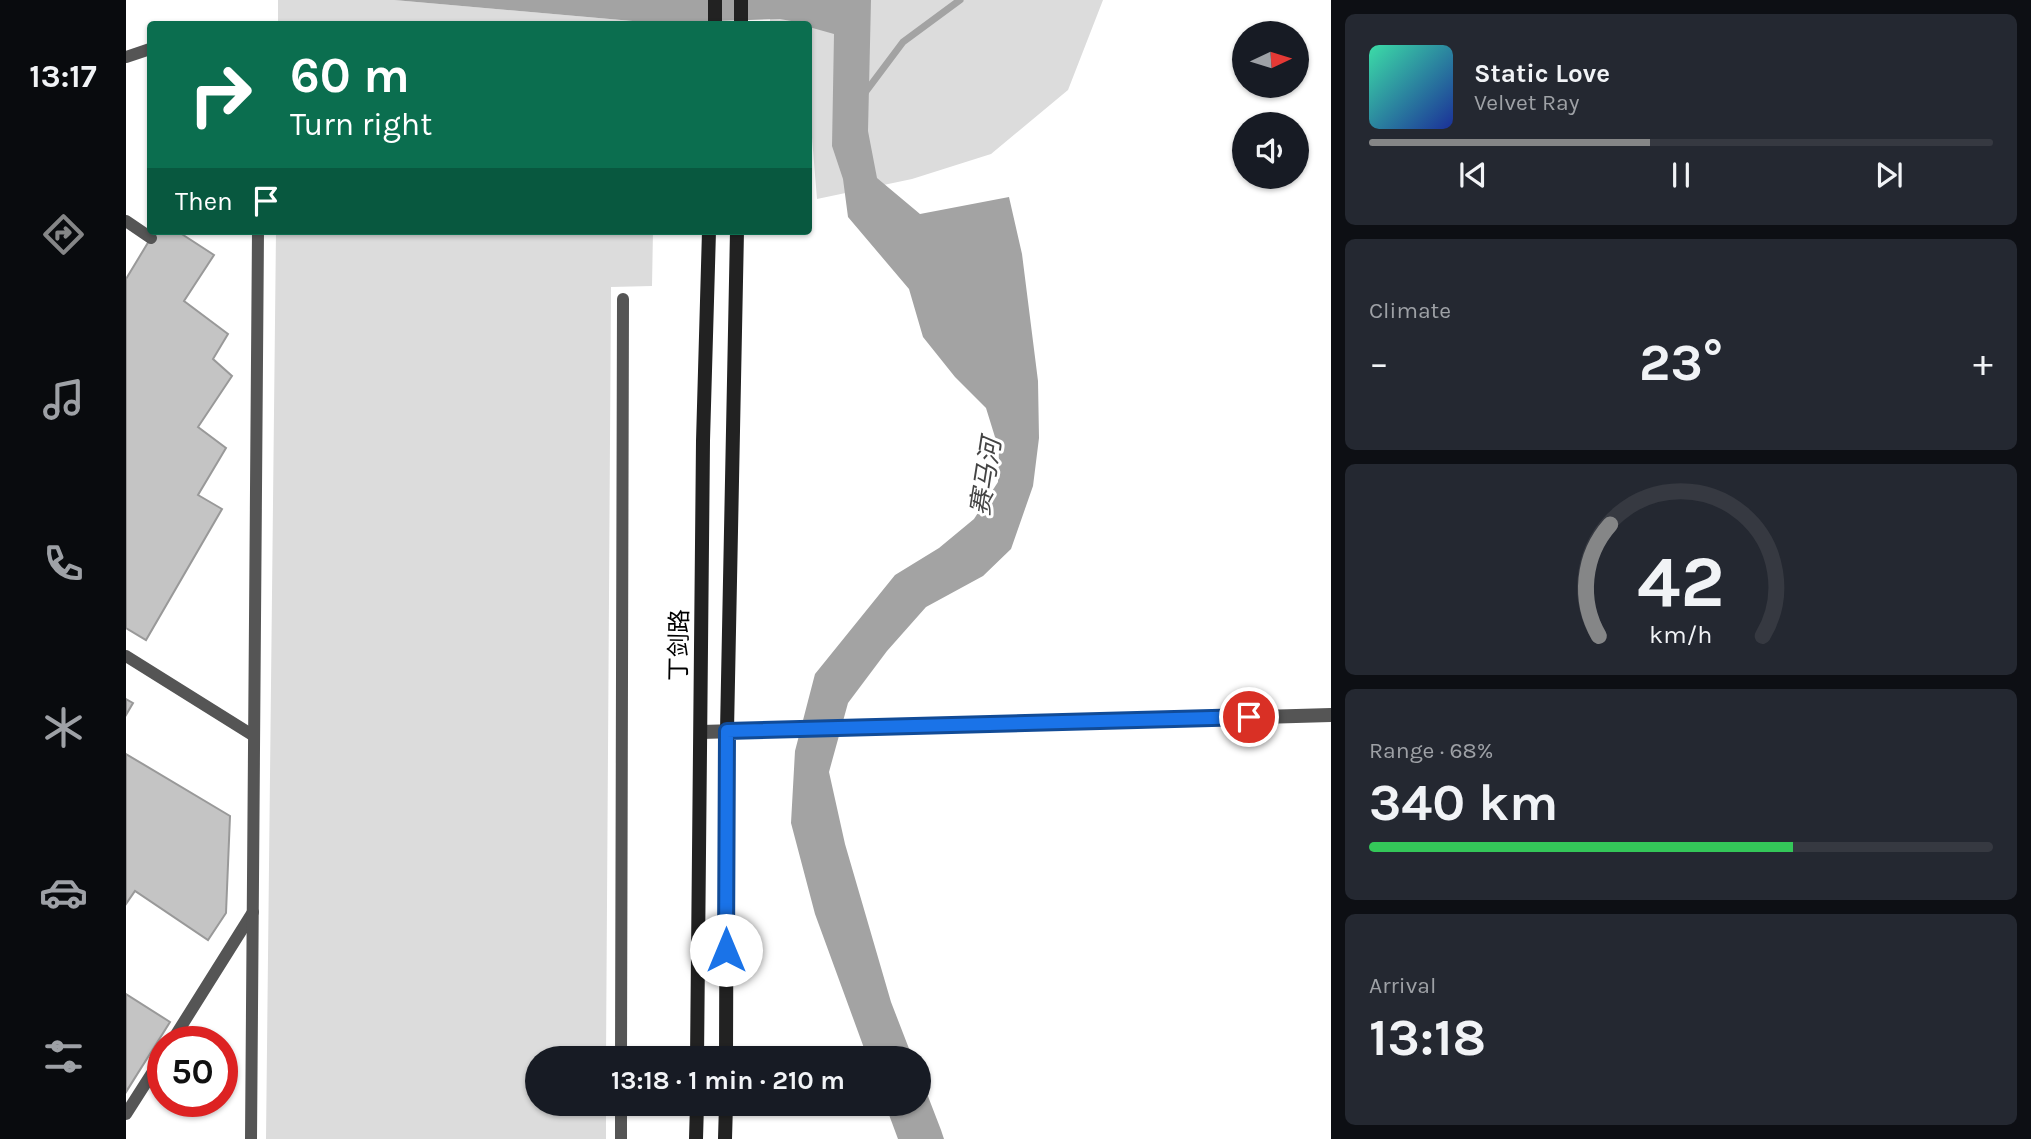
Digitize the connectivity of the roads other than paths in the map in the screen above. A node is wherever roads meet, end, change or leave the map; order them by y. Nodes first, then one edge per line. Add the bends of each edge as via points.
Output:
1 (715, 0) edge
2 (741, 0) edge
3 (715, 21) edge
4 (741, 21) edge
5 (147, 51) edge
6 (126, 57) edge
7 (126, 221) edge
8 (258, 235) edge
9 (709, 235) edge
10 (737, 235) edge
11 (151, 238) dead end
12 (623, 299) dead end
13 (126, 656) edge
14 (1331, 715) edge
15 (727, 731) junction
16 (701, 732) junction
17 (254, 736) junction
18 (253, 911) junction
19 (181, 1026) edge
20 (621, 1046) edge
21 (697, 1046) edge
22 (726, 1046) edge
23 (147, 1081) edge
24 (126, 1114) edge
25 (621, 1116) edge
26 (697, 1116) edge
27 (726, 1116) edge
28 (251, 1139) edge
29 (621, 1139) edge
30 (696, 1139) edge
31 (725, 1139) edge

1 - 3 main road
2 - 4 main road
5 - 6 lane
7 - 11 lane
8 - 17 lane
9 - 16 main road, 丁剑路
10 - 15 main road, 丁剑路
12 - 20 lane
13 - 17 lane
14 - 15 street
15 - 16 street
15 - 22 main road, 丁剑路
16 - 21 main road, 丁剑路
17 - 18 lane
18 - 19 lane
18 - 28 lane
23 - 24 lane
25 - 29 lane
26 - 30 main road
27 - 31 main road

